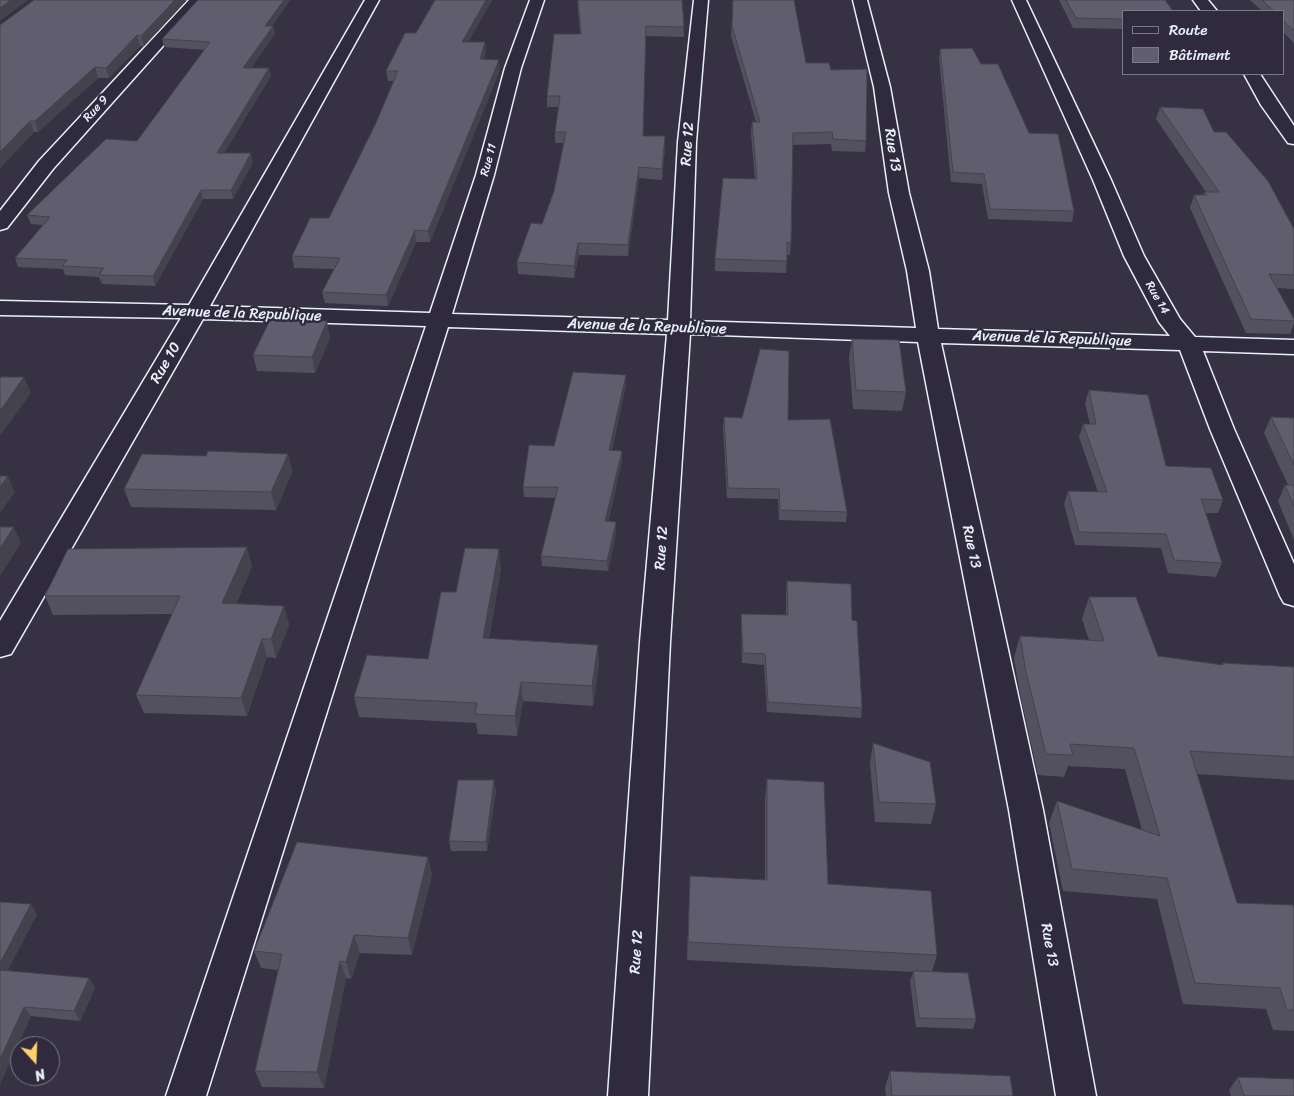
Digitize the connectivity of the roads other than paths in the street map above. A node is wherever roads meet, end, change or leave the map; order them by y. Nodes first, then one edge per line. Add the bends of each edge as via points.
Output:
1 (197, 0) edge
2 (372, 0) edge
3 (537, 0) edge
4 (701, 0) edge
5 (860, 0) edge
6 (1019, 0) edge
7 (1253, 75) edge
8 (1294, 139) edge
9 (0, 224) edge
10 (0, 308) edge
11 (196, 312) junction
12 (439, 320) junction
13 (679, 327) junction
14 (928, 336) junction
15 (1189, 344) junction
16 (1294, 346) edge
17 (1294, 596) edge
18 (0, 646) edge
19 (186, 1096) edge
20 (628, 1096) edge
21 (1076, 1096) edge

1 - 9 street, Rue 9 via 46,165
2 - 11 street, Rue 10
3 - 12 street, Rue 11 via 513,68 485,176
4 - 13 street, Rue 12 via 687,142
5 - 14 street, Rue 13 via 882,87 899,193 918,271
6 - 15 street, Rue 14 via 1134,256 1170,322
7 - 8 street
10 - 11 street, Avenue de la Republique
11 - 12 street, Avenue de la Republique
11 - 18 street, Rue 10
12 - 13 street, Avenue de la Republique
12 - 19 street, Rue 11
13 - 14 street, Avenue de la Republique
13 - 20 street, Rue 12
14 - 15 street, Avenue de la Republique
14 - 21 street, Rue 13 via 1026,810
15 - 16 street, Avenue de la Republique
15 - 17 street, Rue 14

